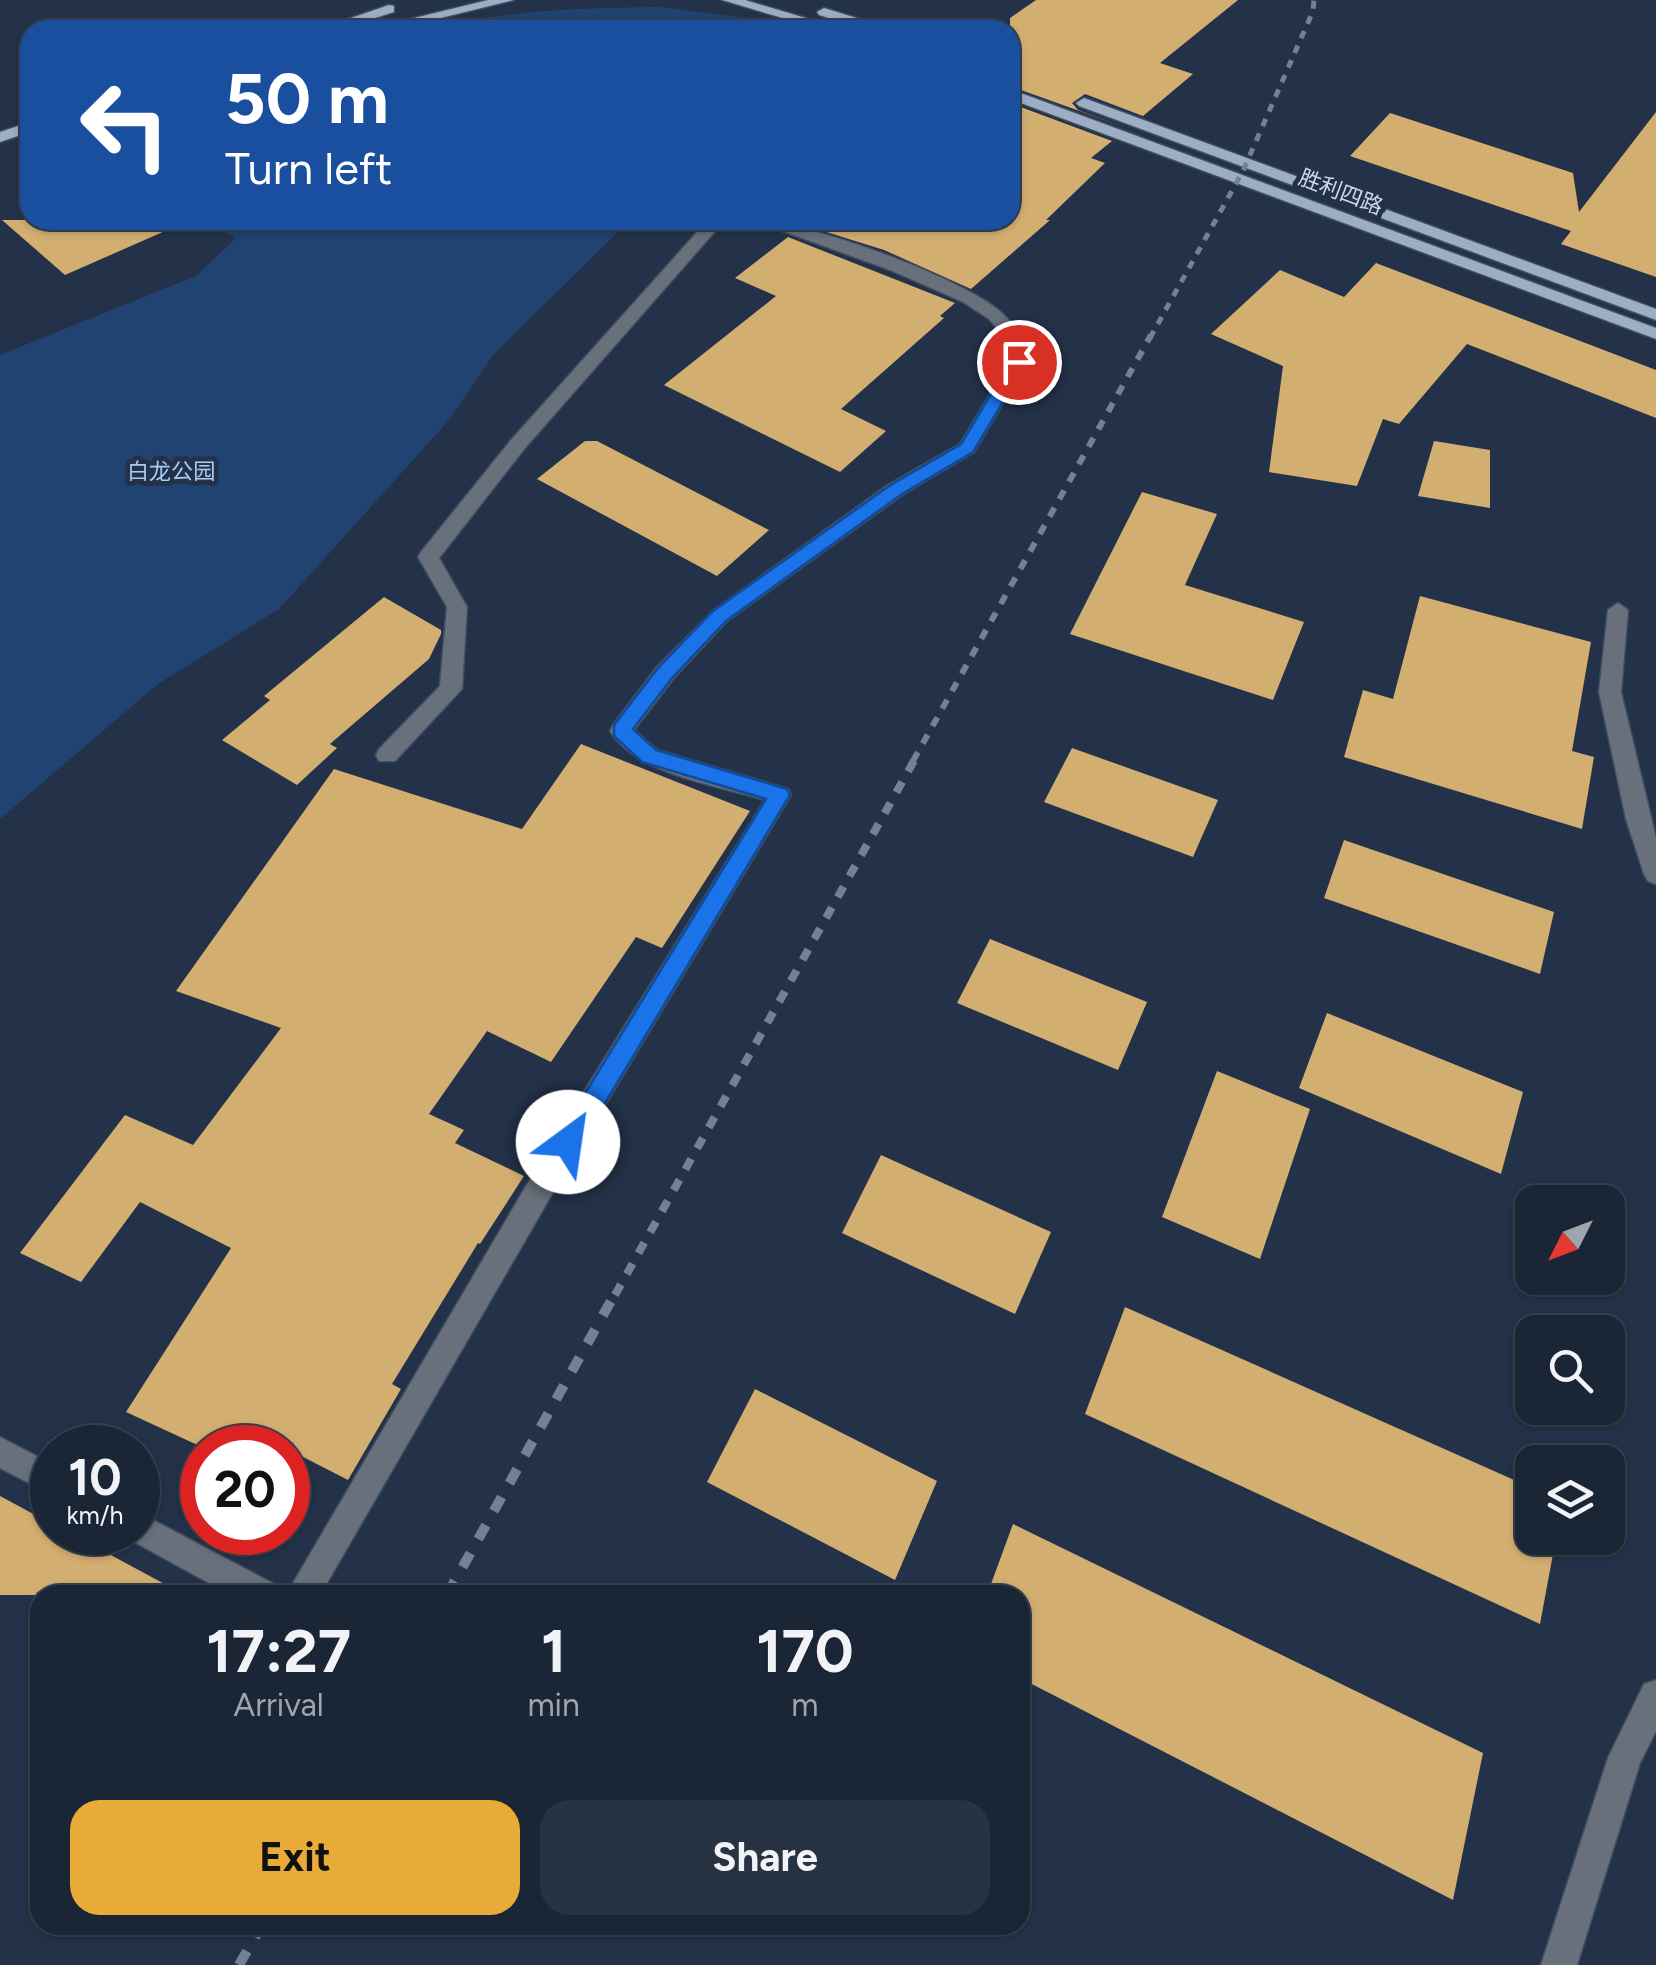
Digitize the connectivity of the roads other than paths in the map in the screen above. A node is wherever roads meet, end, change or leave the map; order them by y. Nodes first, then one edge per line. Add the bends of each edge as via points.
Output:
1 (433, 0) edge
2 (507, 0) edge
3 (729, 0) edge
4 (786, 0) edge
5 (360, 20) edge
6 (417, 20) edge
7 (802, 20) edge
8 (849, 20) edge
9 (1020, 80) edge
10 (1020, 98) edge
11 (708, 230) edge
12 (787, 230) edge
13 (1656, 315) edge
14 (1656, 334) edge
15 (1618, 610) dead end
16 (387, 755) dead end
17 (1656, 874) edge
18 (0, 1452) edge
19 (30, 1468) edge
20 (160, 1538) edge
21 (246, 1585) edge
22 (308, 1585) edge
23 (1656, 1696) edge
24 (1559, 1965) edge

1 - 5 main road
2 - 6 main road
3 - 7 main road
4 - 8 main road
9 - 13 main road, 胜利四路
10 - 14 main road, 胜利四路
11 - 16 street via 518,444 428,557 457,607 452,689
12 - 22 street via 982,306 1010,330 1019,362 967,448 896,490 720,616 621,730 649,756 780,795
15 - 17 street via 1610,692
18 - 19 street
20 - 21 street
23 - 24 street via 1625,1758

